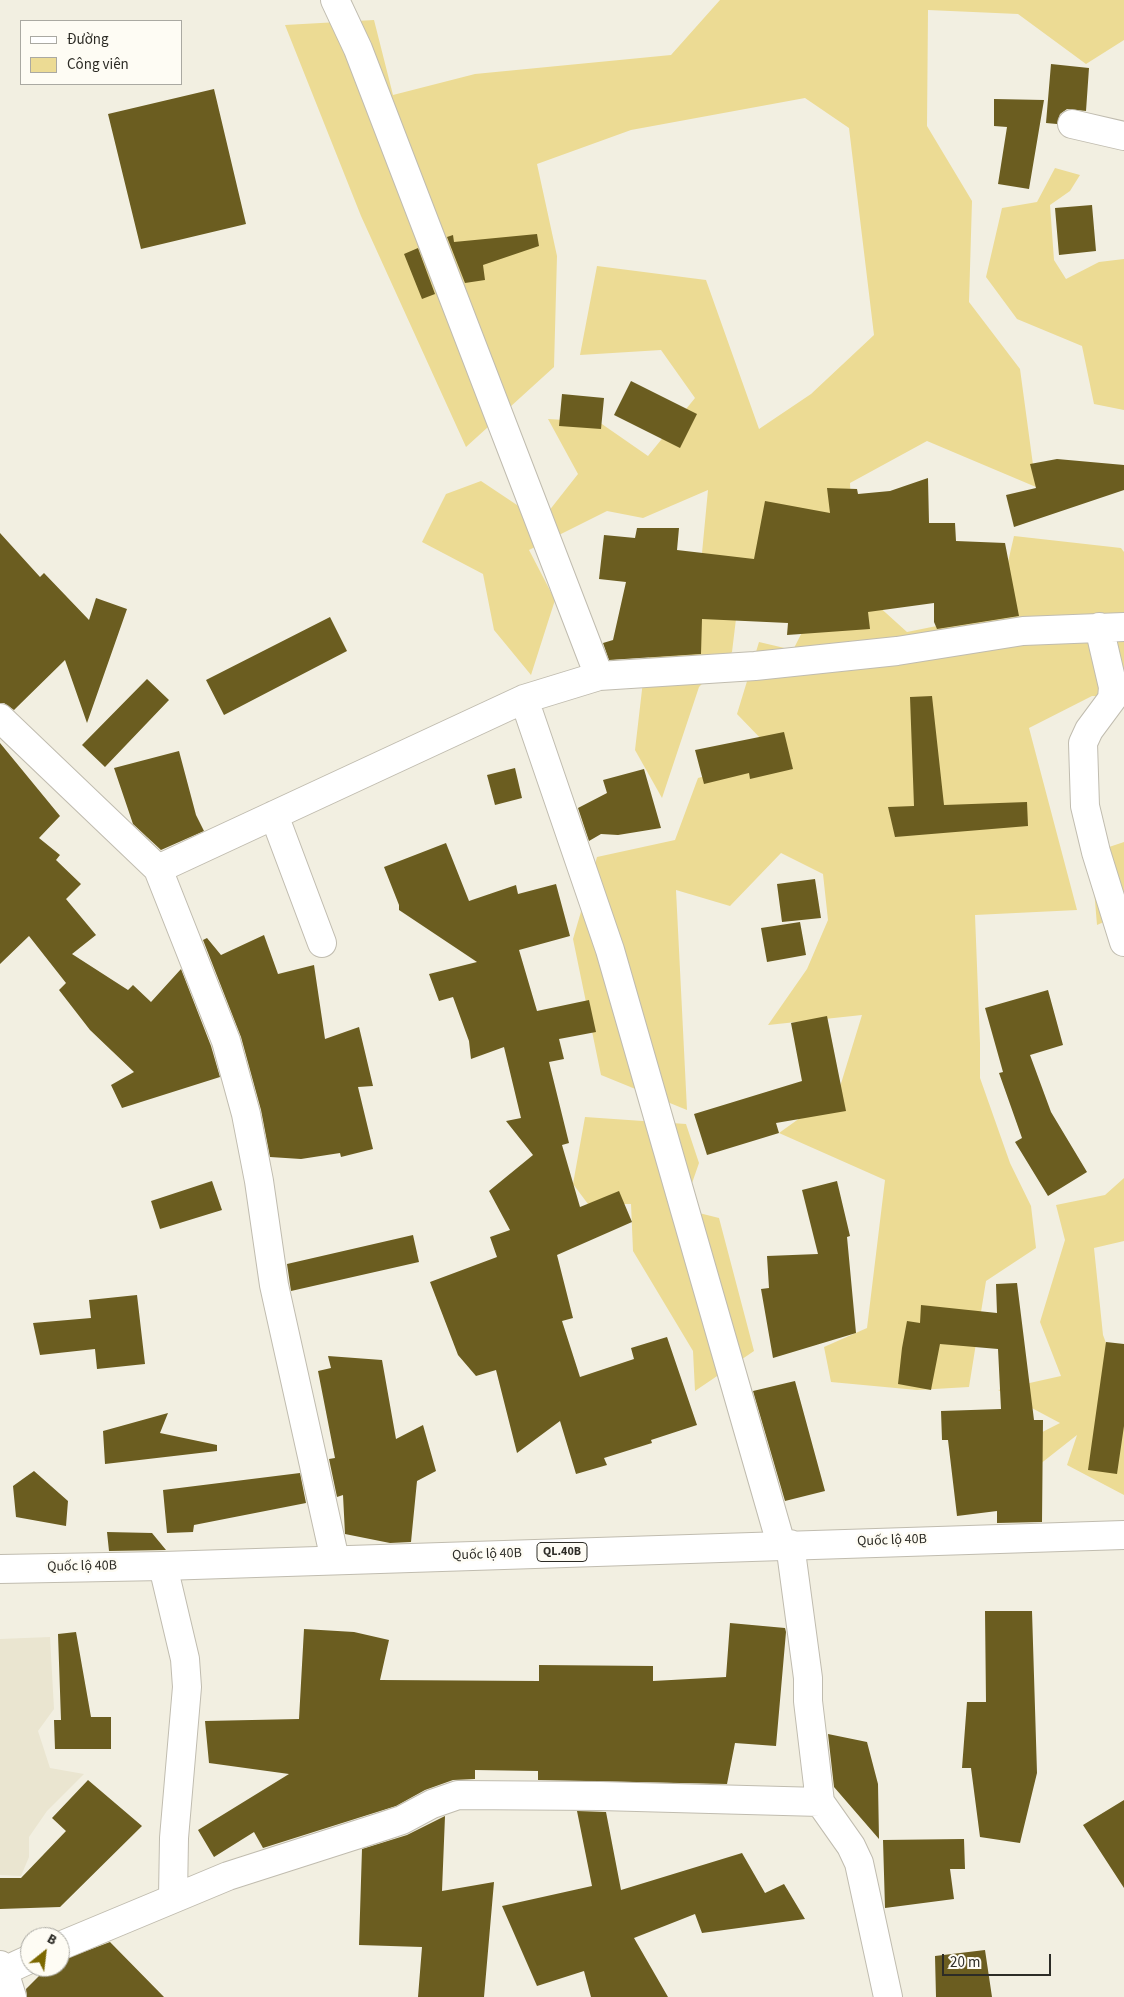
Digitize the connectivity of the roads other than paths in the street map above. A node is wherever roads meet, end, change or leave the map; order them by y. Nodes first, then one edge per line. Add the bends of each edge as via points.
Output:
1 (334, 0) edge
2 (1072, 124) dead end
3 (1124, 136) edge
4 (1111, 627) edge
5 (599, 676) junction
6 (524, 700) junction
7 (0, 718) edge
8 (274, 815) junction
9 (158, 869) junction
10 (1124, 942) edge
11 (322, 943) dead end
12 (1124, 1535) edge
13 (785, 1544) junction
14 (335, 1560) junction
15 (162, 1566) junction
16 (0, 1569) edge
17 (820, 1802) junction
18 (173, 1897) junction
19 (70, 1942) edge
20 (20, 1962) edge
21 (2, 1968) edge
22 (12, 1997) edge
23 (888, 1997) edge

1 - 5 main road via 358,49
2 - 3 main road
4 - 5 main road via 1023,631 897,651 755,666
4 - 10 main road via 1112,699 1083,743 1085,806
5 - 6 main road
6 - 8 main road
6 - 13 main road via 610,950
7 - 9 main road
8 - 9 main road
8 - 11 main road
9 - 14 main road via 226,1041 246,1114 274,1285
12 - 13 main road, Quốc lộ 40B / QL.40B
13 - 14 main road, Quốc lộ 40B / QL.40B
13 - 17 main road via 808,1678
14 - 15 main road, Quốc lộ 40B / QL.40B
15 - 16 main road, Quốc lộ 40B / QL.40B
15 - 18 main road via 185,1659 187,1687 174,1838
17 - 18 main road via 458,1795 402,1820
17 - 23 main road via 859,1862
18 - 19 main road
20 - 21 main road
21 - 22 main road

